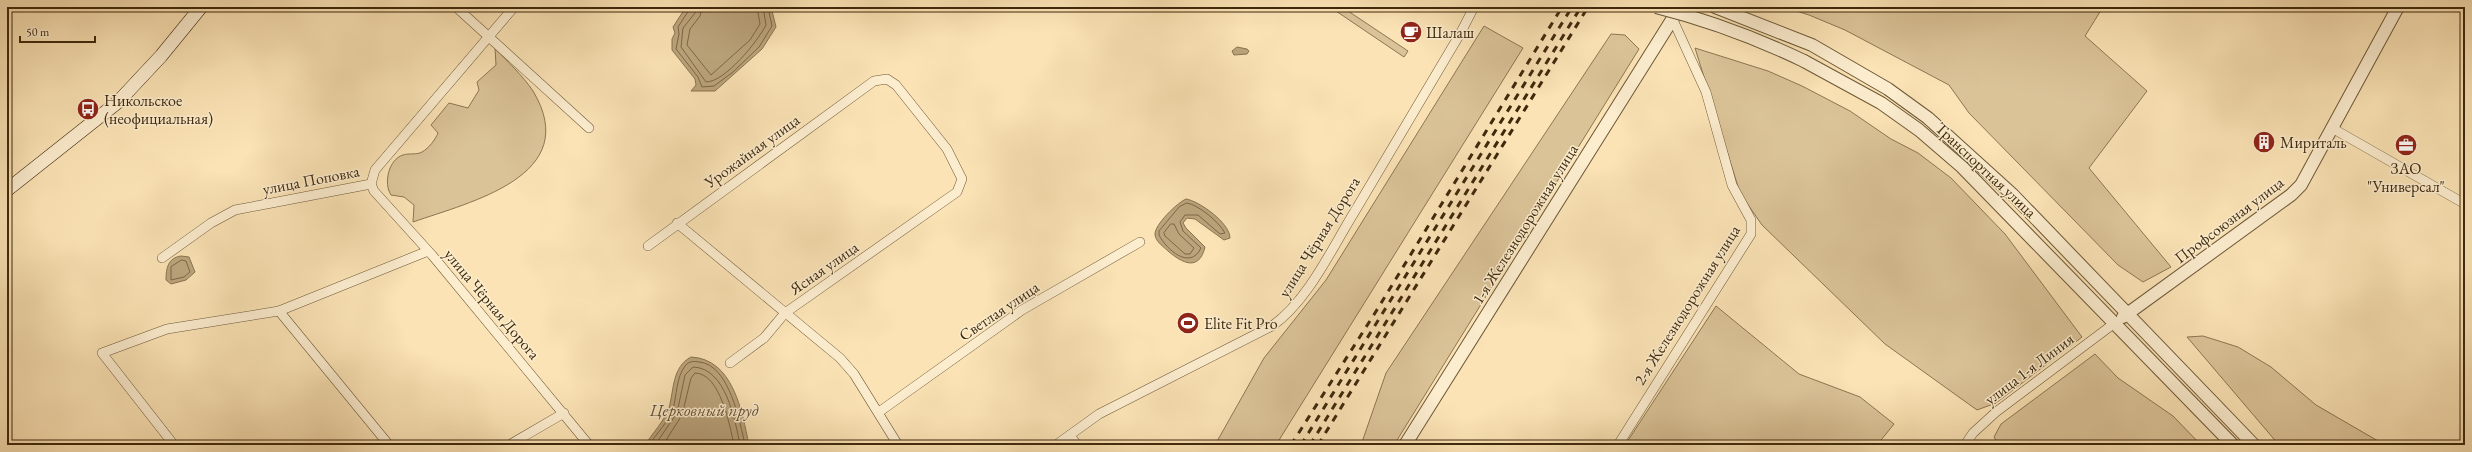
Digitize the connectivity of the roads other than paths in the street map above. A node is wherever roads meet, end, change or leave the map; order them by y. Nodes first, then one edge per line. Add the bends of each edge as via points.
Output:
1 (201, 7) edge
2 (456, 7) edge
3 (514, 7) edge
4 (1474, 7) edge
5 (1656, 7) edge
6 (1680, 7) edge
7 (1715, 7) edge
8 (2398, 7) edge
9 (1672, 20) junction
10 (489, 37) junction
11 (874, 81) joint
12 (589, 128) dead end
13 (2332, 128) junction
14 (371, 184) junction
15 (7, 190) edge
16 (2465, 204) edge
17 (677, 223) junction
18 (1140, 242) dead end
19 (648, 246) dead end
20 (428, 251) junction
21 (162, 258) dead end
22 (279, 311) junction
23 (785, 313) junction
24 (2128, 314) junction
25 (2116, 322) junction
26 (730, 363) dead end
27 (879, 412) junction
28 (564, 413) junction
29 (1070, 435) junction
30 (174, 445) edge
31 (389, 445) edge
32 (509, 445) edge
33 (589, 445) edge
34 (898, 445) edge
35 (1056, 445) edge
36 (1077, 445) edge
37 (1405, 445) edge
38 (1618, 445) edge
39 (1965, 445) edge
40 (2233, 445) edge
41 (2254, 445) edge

1 - 15 main road via 161,56 118,102
2 - 10 street
3 - 10 street, улица Поповка
4 - 29 street, улица Чёрная Дорога via 1338,238 1302,296 1284,318 1099,414
5 - 25 street, Транспортная улица, bridge via 1718,24 1763,41 1881,102 1919,130 2001,204
6 - 9 street, 1-я Железнодорожная улица
7 - 24 street, Транспортная улица via 1812,45 1888,89 1928,118 2007,190
8 - 13 street, Профсоюзная улица
9 - 37 street, 1-я Железнодорожная улица
9 - 38 street, 2-я Железнодорожная улица via 1706,92 1732,185 1753,227 1752,234
10 - 12 street
10 - 14 street, улица Поповка via 375,170
11 - 17 street, Урожайная улица
11 - 23 street, Ясная улица via 888,79 896,85 947,149 962,179 957,192 942,204
13 - 16 street
13 - 24 street, Профсоюзная улица via 2301,184 2291,195
14 - 20 street, улица Чёрная Дорога via 374,191
14 - 21 street, улица Поповка via 235,210 211,223
17 - 19 street, Урожайная улица
17 - 23 street
18 - 27 street, Светлая улица via 1022,310
20 - 22 street
20 - 28 street, улица Чёрная Дорога
22 - 30 street via 167,329 102,352
22 - 31 street
23 - 26 street, Ясная улица via 764,338
23 - 27 street via 840,358
24 - 25 street, Профсоюзная улица
24 - 41 street, Транспортная улица
25 - 39 street, улица 1-я Линия via 1996,412 1973,433
25 - 40 street, Транспортная улица
27 - 34 street
28 - 32 street
28 - 33 street, улица Чёрная Дорога
29 - 35 street, улица Чёрная Дорога
29 - 36 street

